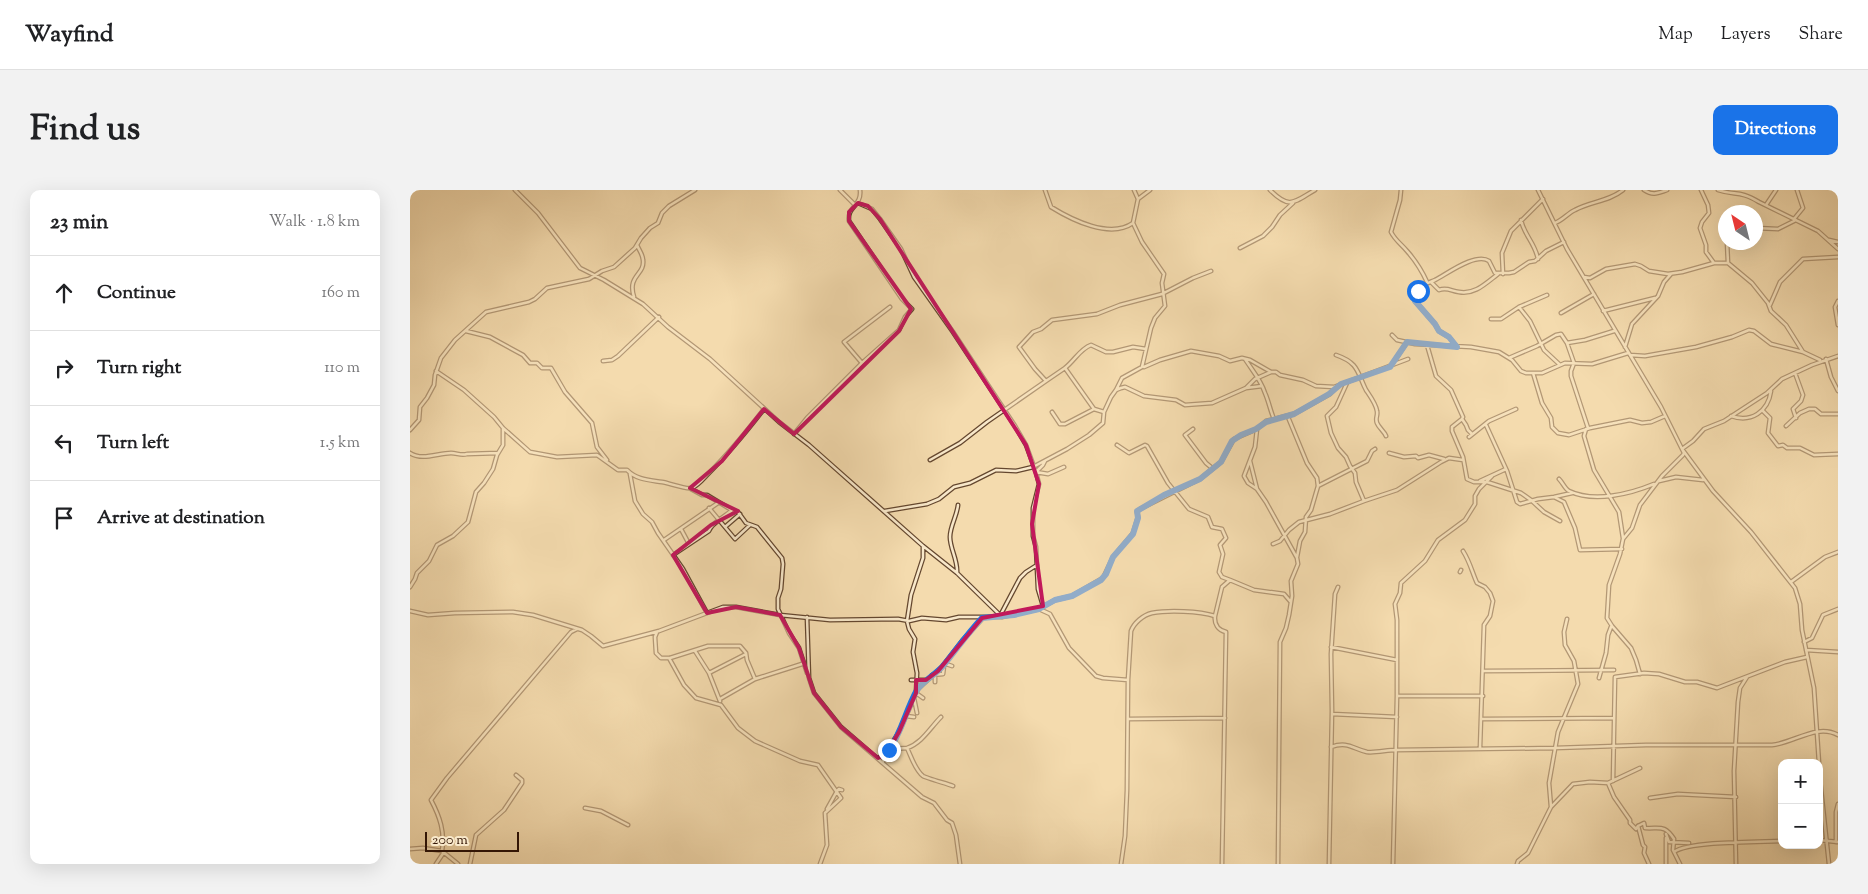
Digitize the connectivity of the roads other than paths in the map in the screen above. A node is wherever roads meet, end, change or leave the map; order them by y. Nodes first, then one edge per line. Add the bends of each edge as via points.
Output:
1 (515, 190) edge
2 (695, 190) edge
3 (840, 190) edge
4 (860, 190) edge
5 (1045, 190) edge
6 (1134, 190) edge
7 (1150, 190) edge
8 (1270, 190) edge
9 (1315, 190) edge
10 (1401, 190) edge
11 (1538, 190) edge
12 (1622, 190) edge
13 (1644, 190) edge
14 (1667, 190) edge
15 (1701, 190) edge
16 (1718, 190) edge
17 (1776, 190) edge
18 (1797, 190) edge
19 (1138, 199) junction
20 (1543, 199) junction
21 (1294, 203) junction
22 (857, 204) junction
23 (1766, 205) junction
24 (1521, 220) junction
25 (1795, 220) junction
26 (1133, 223) junction
27 (1555, 223) junction
28 (1763, 228) edge
29 (1827, 239) junction
30 (1564, 242) junction
31 (1838, 242) edge
32 (637, 245) junction
33 (1240, 248) dead end
34 (1838, 249) edge
35 (1727, 250) edge
36 (1838, 257) edge
37 (1538, 258) junction
38 (1714, 263) junction
39 (1728, 263) junction
40 (1211, 271) dead end
41 (1672, 273) junction
42 (1498, 274) junction
43 (1503, 274) junction
44 (594, 276) junction
45 (1584, 278) junction
46 (1429, 282) junction
47 (1163, 294) junction
48 (1594, 294) junction
49 (1547, 295) dead end
50 (634, 298) junction
51 (1657, 298) junction
52 (1838, 301) edge
53 (1769, 306) junction
54 (890, 307) dead end
55 (1519, 307) junction
56 (1603, 311) junction
57 (1561, 313) dead end
58 (659, 317) junction
59 (1491, 320) dead end
60 (1838, 325) edge
61 (465, 331) junction
62 (1615, 331) junction
63 (1392, 335) dead end
64 (1407, 342) junction
65 (1567, 343) junction
66 (1541, 344) junction
67 (1427, 345) junction
68 (1457, 347) junction
69 (1625, 347) junction
70 (1146, 349) junction
71 (1804, 352) junction
72 (1628, 354) junction
73 (1336, 355) dead end
74 (1838, 356) edge
75 (1244, 358) junction
76 (1509, 358) junction
77 (1408, 359) dead end
78 (1826, 359) junction
79 (603, 361) dead end
80 (1821, 361) junction
81 (862, 363) junction
82 (1574, 363) junction
83 (1560, 364) junction
84 (1142, 367) junction
85 (1390, 367) junction
86 (1065, 368) junction
87 (436, 371) junction
88 (1271, 372) junction
89 (1533, 373) junction
90 (1795, 373) junction
91 (1361, 376) junction
92 (1259, 378) junction
93 (1046, 380) junction
94 (1348, 382) junction
95 (1262, 386) junction
96 (1338, 386) junction
97 (1244, 389) junction
98 (1771, 389) junction
99 (1116, 390) junction
100 (1838, 391) edge
101 (764, 409) junction
102 (1516, 409) dead end
103 (1004, 410) junction
104 (1094, 410) junction
105 (1763, 410) junction
106 (1052, 412) dead end
107 (1104, 412) junction
108 (1838, 414) edge
109 (1665, 416) junction
110 (1731, 416) junction
111 (1288, 417) junction
112 (1796, 418) junction
113 (1274, 419) junction
114 (1462, 419) junction
115 (1486, 425) junction
116 (1786, 426) dead end
117 (503, 428) junction
118 (1193, 428) dead end
119 (1256, 429) junction
120 (1587, 429) junction
121 (410, 430) edge
122 (794, 434) junction
123 (1386, 436) dead end
124 (1116, 445) dead end
125 (1375, 448) dead end
126 (1682, 450) junction
127 (410, 453) edge
128 (498, 453) junction
129 (1389, 453) dead end
130 (1838, 454) edge
131 (1250, 459) junction
132 (930, 460) dead end
133 (1045, 460) junction
134 (1445, 460) junction
135 (1463, 460) junction
136 (608, 462) junction
137 (1033, 467) junction
138 (1064, 467) dead end
139 (1212, 468) junction
140 (1352, 469) junction
141 (1506, 469) junction
142 (1036, 472) junction
143 (630, 474) junction
144 (1492, 476) junction
145 (1559, 479) dead end
146 (1704, 480) junction
147 (1478, 481) junction
148 (1487, 482) junction
149 (1656, 483) junction
150 (1318, 486) junction
151 (690, 488) junction
152 (1258, 488) junction
153 (1514, 490) junction
154 (1174, 491) junction
155 (1574, 492) junction
156 (1610, 495) junction
157 (1554, 497) junction
158 (1530, 499) junction
159 (1364, 501) junction
160 (718, 503) junction
161 (958, 505) dead end
162 (709, 508) junction
163 (732, 510) junction
164 (885, 511) junction
165 (740, 514) junction
166 (726, 515) junction
167 (1306, 520) junction
168 (720, 521) junction
169 (1560, 521) dead end
170 (732, 522) junction
171 (751, 525) junction
172 (725, 527) junction
173 (681, 529) junction
174 (1284, 536) junction
175 (664, 540) junction
176 (1623, 540) junction
177 (689, 544) junction
178 (1273, 544) dead end
179 (923, 546) junction
180 (1622, 549) junction
181 (1463, 551) dead end
182 (1838, 552) edge
183 (674, 555) junction
184 (1297, 558) junction
185 (1037, 565) junction
186 (957, 573) junction
187 (1230, 580) junction
188 (1791, 582) junction
189 (1338, 587) dead end
190 (410, 588) edge
191 (1292, 589) junction
192 (1284, 594) junction
193 (1291, 602) junction
194 (1043, 606) junction
195 (1039, 609) junction
196 (1838, 609) edge
197 (410, 612) edge
198 (707, 613) junction
199 (780, 615) junction
200 (1002, 616) junction
201 (1215, 616) junction
202 (806, 617) junction
203 (982, 618) junction
204 (1567, 619) dead end
205 (907, 621) junction
206 (1612, 626) junction
207 (577, 629) junction
208 (659, 631) junction
209 (1804, 642) junction
210 (1331, 647) junction
211 (1806, 650) junction
212 (696, 651) junction
213 (1838, 652) edge
214 (746, 654) junction
215 (1807, 657) junction
216 (670, 658) junction
217 (1397, 660) junction
218 (802, 664) dead end
219 (946, 664) junction
220 (952, 666) dead end
221 (1576, 670) junction
222 (1601, 670) junction
223 (1614, 670) dead end
224 (1483, 671) junction
225 (708, 674) junction
226 (1640, 674) junction
227 (934, 676) junction
228 (1748, 676) junction
229 (809, 678) junction
230 (1599, 678) dead end
231 (755, 679) junction
232 (911, 680) dead end
233 (916, 680) junction
234 (926, 680) junction
235 (1128, 680) junction
236 (935, 682) dead end
237 (916, 693) junction
238 (1397, 696) junction
239 (1483, 696) junction
240 (914, 698) junction
241 (923, 698) dead end
242 (720, 699) junction
243 (721, 705) junction
244 (917, 713) dead end
245 (1332, 714) junction
246 (906, 716) junction
247 (1397, 716) junction
248 (914, 717) dead end
249 (941, 717) dead end
250 (1128, 718) junction
251 (1225, 718) junction
252 (1614, 718) junction
253 (1482, 719) junction
254 (1564, 719) junction
255 (1817, 731) junction
256 (1838, 735) edge
257 (1736, 745) junction
258 (1331, 747) junction
259 (1613, 747) junction
260 (907, 748) junction
261 (1480, 748) junction
262 (1555, 748) junction
263 (1396, 750) junction
264 (886, 754) junction
265 (878, 758) junction
266 (1819, 759) edge
267 (883, 762) junction
268 (1640, 768) dead end
269 (516, 775) dead end
270 (1613, 781) junction
271 (1608, 783) junction
272 (953, 786) dead end
273 (842, 790) dead end
274 (837, 791) junction
275 (1736, 797) junction
276 (1650, 798) dead end
277 (1822, 804) edge
278 (1838, 804) edge
279 (1550, 807) junction
280 (585, 808) dead end
281 (827, 811) junction
282 (628, 825) dead end
283 (1638, 826) junction
284 (1666, 834) dead end
285 (1666, 838) junction
286 (1826, 840) junction
287 (1778, 842) edge
288 (1837, 842) edge
289 (1674, 843) junction
290 (1689, 843) dead end
291 (1736, 843) junction
292 (410, 848) edge
293 (443, 852) junction
294 (1674, 852) junction
295 (436, 864) edge
296 (458, 864) edge
297 (470, 864) edge
298 (820, 864) edge
299 (960, 864) edge
300 (1122, 864) edge
301 (1222, 864) edge
302 (1278, 864) edge
303 (1330, 864) edge
304 (1393, 864) edge
305 (1517, 864) edge
306 (1650, 864) edge
307 (1666, 864) edge
308 (1680, 864) edge
309 (1736, 864) edge
310 (1829, 864) edge

1 - 44 street via 538,213 576,264
2 - 32 street via 669,206
3 - 22 street
4 - 22 street
5 - 26 street via 1051,207 1071,218 1116,230
6 - 19 street
7 - 19 street
8 - 21 street via 1287,203
9 - 21 street
10 - 46 street via 1392,234
11 - 20 street
12 - 27 street via 1608,199 1573,210
13 - 14 street via 1656,194
15 - 38 street via 1709,213 1700,228 1706,252
16 - 23 street via 1743,192
17 - 23 street
18 - 25 street via 1803,208
19 - 26 street
20 - 24 street
20 - 27 street
21 - 33 street via 1263,236
22 - 81 street via 850,212 849,220 912,309 898,330
22 - 103 street via 872,209 880,218 914,276
23 - 25 street
24 - 37 street
24 - 43 street via 1511,231 1503,250
25 - 28 street via 1778,229
25 - 29 street
26 - 47 street via 1164,274
27 - 30 street
29 - 31 street
29 - 34 street
30 - 37 street
30 - 45 street
32 - 44 street via 616,266
32 - 50 street via 643,264 631,285
35 - 39 street
36 - 53 street via 1803,259 1780,282
37 - 43 street via 1514,272
38 - 39 street
38 - 41 street
39 - 53 street via 1752,283
40 - 47 street
41 - 45 street via 1649,271 1635,264 1606,269
41 - 51 street
42 - 43 street
42 - 46 street via 1479,289 1460,293 1444,288 1439,290
42 - 46 street via 1489,261 1481,259
44 - 50 street
44 - 61 street via 547,288 529,302 486,312
45 - 48 street
46 - 68 street via 1416,293 1415,301 1439,331
47 - 70 street via 1165,306 1155,318
47 - 93 street via 1097,314 1052,320 1033,332 1019,347
48 - 56 street
48 - 57 street
49 - 55 street
50 - 58 street
51 - 56 street
51 - 69 street via 1632,324
52 - 60 street via 1834,307
53 - 71 street
54 - 81 street via 844,342
55 - 59 street via 1501,319
55 - 66 street
56 - 62 street
58 - 79 street via 618,356
58 - 101 street
61 - 87 street via 443,354
61 - 136 street via 490,337 524,356 530,363 551,368 565,392 592,423 596,444
62 - 65 street
62 - 69 street
63 - 64 street
64 - 67 street
64 - 85 street
65 - 66 street via 1561,334
65 - 82 street
66 - 76 street
66 - 83 street
67 - 68 street
67 - 114 street via 1436,376 1451,390
68 - 76 street via 1499,352
69 - 72 street
70 - 84 street
70 - 86 street via 1133,347 1106,352 1091,345
71 - 72 street via 1771,344 1749,330 1696,347 1642,356
71 - 80 street
72 - 82 street via 1592,364
72 - 109 street
73 - 91 street via 1354,365
74 - 78 street
75 - 84 street via 1230,361 1188,351
75 - 88 street
75 - 92 street
76 - 89 street via 1521,371
77 - 85 street
78 - 80 street
78 - 100 street via 1830,377
80 - 90 street
81 - 122 street
82 - 83 street
82 - 120 street via 1571,376
83 - 89 street via 1542,373
84 - 99 street via 1122,378
85 - 91 street
86 - 93 street
86 - 104 street
87 - 117 street via 464,390
87 - 121 street via 434,385 420,407 420,418
88 - 92 street
88 - 96 street via 1316,386
89 - 120 street via 1552,427 1558,433 1569,435
90 - 98 street
90 - 112 street via 1803,395 1793,409
91 - 94 street
91 - 123 street via 1377,410 1378,425
92 - 95 street
92 - 97 street
93 - 103 street
94 - 96 street
94 - 140 street via 1327,416 1332,437
95 - 97 street
95 - 113 street
96 - 111 street via 1330,394
97 - 99 street via 1212,403 1185,405 1176,400 1138,395 1125,387
98 - 105 street via 1770,400
98 - 110 street
99 - 107 street
101 - 122 street
101 - 151 street via 722,460 702,481
102 - 115 street
103 - 132 street via 960,443
103 - 137 street via 1026,445
104 - 106 street via 1064,424 1060,424
104 - 107 street
105 - 110 street via 1746,418
105 - 130 street via 1770,418 1768,433 1778,446 1800,448 1814,455
107 - 133 street via 1103,423 1093,432
108 - 112 street via 1821,414 1809,408
109 - 120 street via 1651,422 1630,420
109 - 126 street
110 - 126 street via 1704,429
111 - 113 street
111 - 150 street
112 - 116 street
113 - 119 street
114 - 115 street via 1471,435
114 - 135 street via 1452,427 1452,431
115 - 141 street
117 - 128 street via 504,442
117 - 136 street via 535,454 557,458 597,455
118 - 139 street via 1185,434
119 - 131 street
119 - 139 street via 1232,441 1223,459
120 - 156 street via 1584,439 1594,470
122 - 164 street
124 - 154 street via 1130,453 1147,446
125 - 140 street via 1367,461
126 - 146 street
126 - 149 street via 1684,453
127 - 128 street via 419,456
128 - 190 street via 493,469 476,492 468,522 437,545
129 - 134 street via 1418,458 1429,455
131 - 152 street
131 - 152 street via 1244,476 1248,483
133 - 137 street
133 - 142 street
134 - 135 street
134 - 159 street via 1397,490
135 - 147 street via 1466,479
136 - 143 street
137 - 142 street
137 - 164 street via 1016,471 996,470 970,484 954,487 927,504
138 - 142 street via 1048,474
139 - 154 street via 1200,479
140 - 150 street
140 - 159 street
141 - 144 street
141 - 153 street
142 - 185 street via 1039,485 1032,517
143 - 151 street
143 - 175 street via 635,501
144 - 147 street
144 - 148 street
145 - 155 street via 1567,490
146 - 149 street via 1672,477
146 - 188 street
147 - 148 street
148 - 153 street
148 - 217 street via 1475,496 1475,504 1464,520 1438,540 1425,561 1401,583 1395,604
149 - 156 street via 1618,496
149 - 176 street via 1640,505 1632,528
150 - 167 street
151 - 160 street
152 - 174 street
153 - 158 street
153 - 158 street via 1520,504
154 - 187 street via 1189,508 1208,517 1212,527 1222,528 1226,538 1220,545 1223,554 1219,572
154 - 194 street via 1137,511 1133,534 1113,557 1101,580 1068,598
155 - 156 street via 1589,496
155 - 157 street
156 - 176 street via 1619,512
157 - 158 street
157 - 180 street via 1564,502 1580,550
158 - 169 street
159 - 167 street
160 - 162 street
160 - 163 street
161 - 186 street via 950,538
162 - 168 street
162 - 173 street
163 - 165 street
163 - 166 street
164 - 179 street
165 - 170 street
165 - 171 street
166 - 168 street
166 - 170 street
167 - 174 street via 1296,524
167 - 184 street
168 - 172 street
168 - 177 street
170 - 172 street
171 - 172 street via 736,539
171 - 199 street via 765,535 783,561 778,598
173 - 175 street
173 - 177 street
174 - 178 street
174 - 184 street
175 - 183 street
176 - 180 street
177 - 183 street
179 - 186 street
179 - 205 street via 923,558 911,595
180 - 206 street via 1608,590 1607,616
181 - 224 street via 1477,583 1485,587 1493,601 1484,625
182 - 188 street via 1824,557
183 - 198 street
184 - 191 street
185 - 194 street
185 - 200 street via 1020,578
186 - 200 street
187 - 192 street via 1254,590
187 - 201 street via 1222,587
188 - 209 street via 1800,604
189 - 210 street
191 - 192 street
191 - 193 street
192 - 193 street
193 - 302 street via 1280,642
194 - 195 street
195 - 200 street
195 - 235 street via 1050,614 1069,648 1094,674
196 - 209 street via 1824,614 1812,638
197 - 207 street via 428,615 513,612
198 - 199 street via 736,607
198 - 208 street
199 - 202 street
199 - 229 street via 799,648
200 - 203 street
201 - 235 street via 1166,612 1144,616 1131,631
201 - 251 street via 1217,628 1226,632
202 - 205 street
202 - 229 street
203 - 205 street
203 - 219 street
204 - 221 street via 1565,645
205 - 233 street via 915,639
206 - 222 street
206 - 226 street via 1630,648
207 - 208 street via 603,646
207 - 293 street via 538,670 434,794 431,800 443,833
208 - 216 street via 655,637 656,653 661,658
209 - 211 street
210 - 217 street
210 - 245 street
211 - 213 street
211 - 215 street
212 - 214 street via 708,646 736,646
212 - 216 street
212 - 225 street
214 - 225 street
214 - 231 street
215 - 228 street
215 - 255 street via 1814,688
216 - 243 street via 684,685 696,698
217 - 238 street
218 - 231 street
219 - 220 street
219 - 227 street
219 - 227 street via 943,674
221 - 222 street
221 - 224 street
221 - 254 street via 1578,685
222 - 223 street
222 - 230 street
224 - 239 street
225 - 242 street
226 - 228 street via 1659,674 1713,688 1722,688
226 - 252 street via 1614,677
227 - 234 street
227 - 236 street
228 - 257 street via 1740,688
229 - 265 street via 814,693 838,724
231 - 242 street
232 - 233 street
233 - 234 street
233 - 237 street
234 - 237 street
235 - 250 street
237 - 240 street
237 - 241 street
238 - 239 street
238 - 247 street
239 - 253 street
240 - 244 street
240 - 246 street
242 - 243 street
243 - 274 street via 738,728 754,741 800,761 818,765
245 - 247 street
245 - 258 street
246 - 248 street
246 - 264 street
247 - 263 street
249 - 260 street
250 - 251 street
250 - 300 street
251 - 301 street
252 - 254 street
252 - 259 street
253 - 254 street
253 - 261 street
254 - 262 street
255 - 256 street
255 - 257 street via 1778,744
255 - 266 street
257 - 259 street
257 - 275 street
258 - 263 street via 1353,746 1371,752
258 - 303 street
259 - 262 street
259 - 270 street
260 - 264 street via 895,748
260 - 272 street via 924,777
261 - 262 street
261 - 263 street
262 - 279 street via 1549,783
263 - 304 street
264 - 265 street
264 - 267 street
265 - 267 street
267 - 299 street via 922,797 934,803 952,823
268 - 270 street
269 - 297 street via 522,783 504,810 476,835
270 - 271 street
271 - 279 street via 1573,784
271 - 283 street via 1630,823 1636,829
273 - 274 street
274 - 281 street
274 - 281 street via 841,798
275 - 276 street via 1678,794
275 - 291 street
277 - 286 street
278 - 288 street
279 - 305 street via 1528,853
280 - 282 street via 601,810
281 - 298 street via 824,818 827,845
283 - 289 street via 1644,823 1645,828 1666,830
283 - 306 street
284 - 285 street
285 - 289 street
285 - 307 street
286 - 288 street
286 - 310 street
287 - 291 street
289 - 290 street
289 - 294 street
291 - 294 street via 1682,847
291 - 309 street
292 - 293 street
293 - 295 street
293 - 296 street
294 - 308 street

